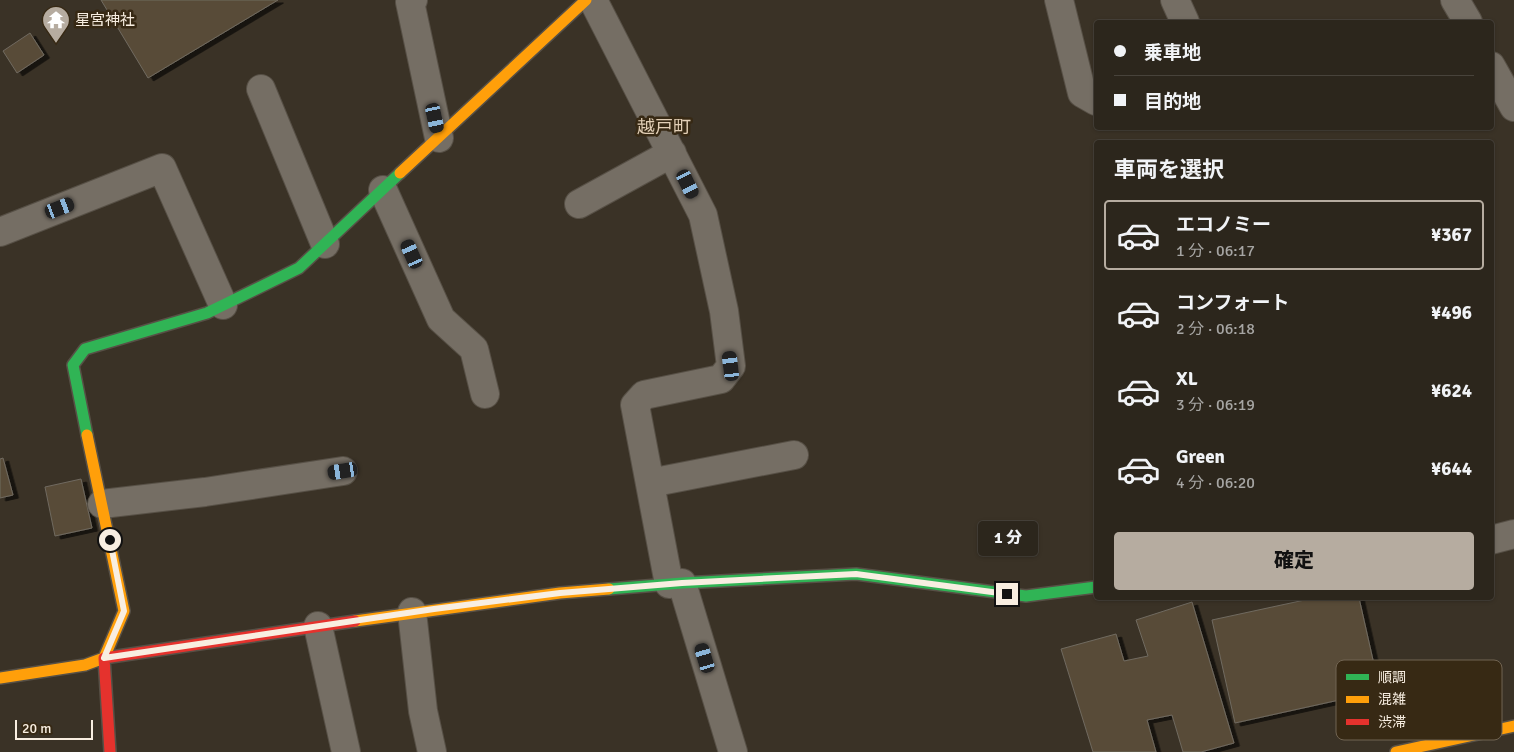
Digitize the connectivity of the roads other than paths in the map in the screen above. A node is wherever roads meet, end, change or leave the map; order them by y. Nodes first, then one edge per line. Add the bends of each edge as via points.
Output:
1 (413, 0) edge
2 (586, 0) edge
3 (593, 0) edge
4 (1059, 0) edge
5 (1175, 0) edge
6 (1456, 0) edge
7 (1184, 20) edge
8 (1467, 20) edge
9 (1494, 71) edge
10 (261, 89) dead end
11 (1094, 100) edge
12 (1514, 107) edge
13 (439, 138) junction
14 (672, 153) junction
15 (383, 190) junction
16 (579, 204) dead end
17 (2, 226) edge
18 (325, 244) junction
19 (223, 305) junction
20 (485, 394) dead end
21 (794, 456) dead end
22 (343, 471) dead end
23 (650, 484) junction
24 (102, 504) junction
25 (1514, 534) edge
26 (1494, 539) edge
27 (675, 583) junction
28 (1094, 587) edge
29 (412, 612) junction
30 (318, 626) junction
31 (104, 658) junction
32 (0, 678) edge
33 (1450, 740) edge
34 (110, 752) edge
35 (346, 752) edge
36 (432, 752) edge
37 (733, 752) edge
38 (1396, 752) edge

1 - 13 street via 410,2
2 - 13 street
3 - 14 street
4 - 11 street via 1082,93
5 - 7 street
6 - 8 street
9 - 12 street
10 - 18 street
13 - 15 street
14 - 16 street
14 - 23 street via 703,215 724,311 731,366 721,379 644,395 635,405
15 - 18 street
15 - 20 street via 441,319 474,349
17 - 19 street via 162,168
18 - 19 street via 299,268
19 - 24 street via 207,313 85,349 73,365
21 - 23 street
22 - 24 street
23 - 27 street
24 - 31 street via 124,611
25 - 26 street
27 - 28 street via 856,574 1026,596
27 - 29 street via 560,593
27 - 37 street
29 - 30 street
29 - 36 street via 423,711
30 - 31 street
30 - 35 street
31 - 32 street via 85,665
31 - 34 street
33 - 38 street

